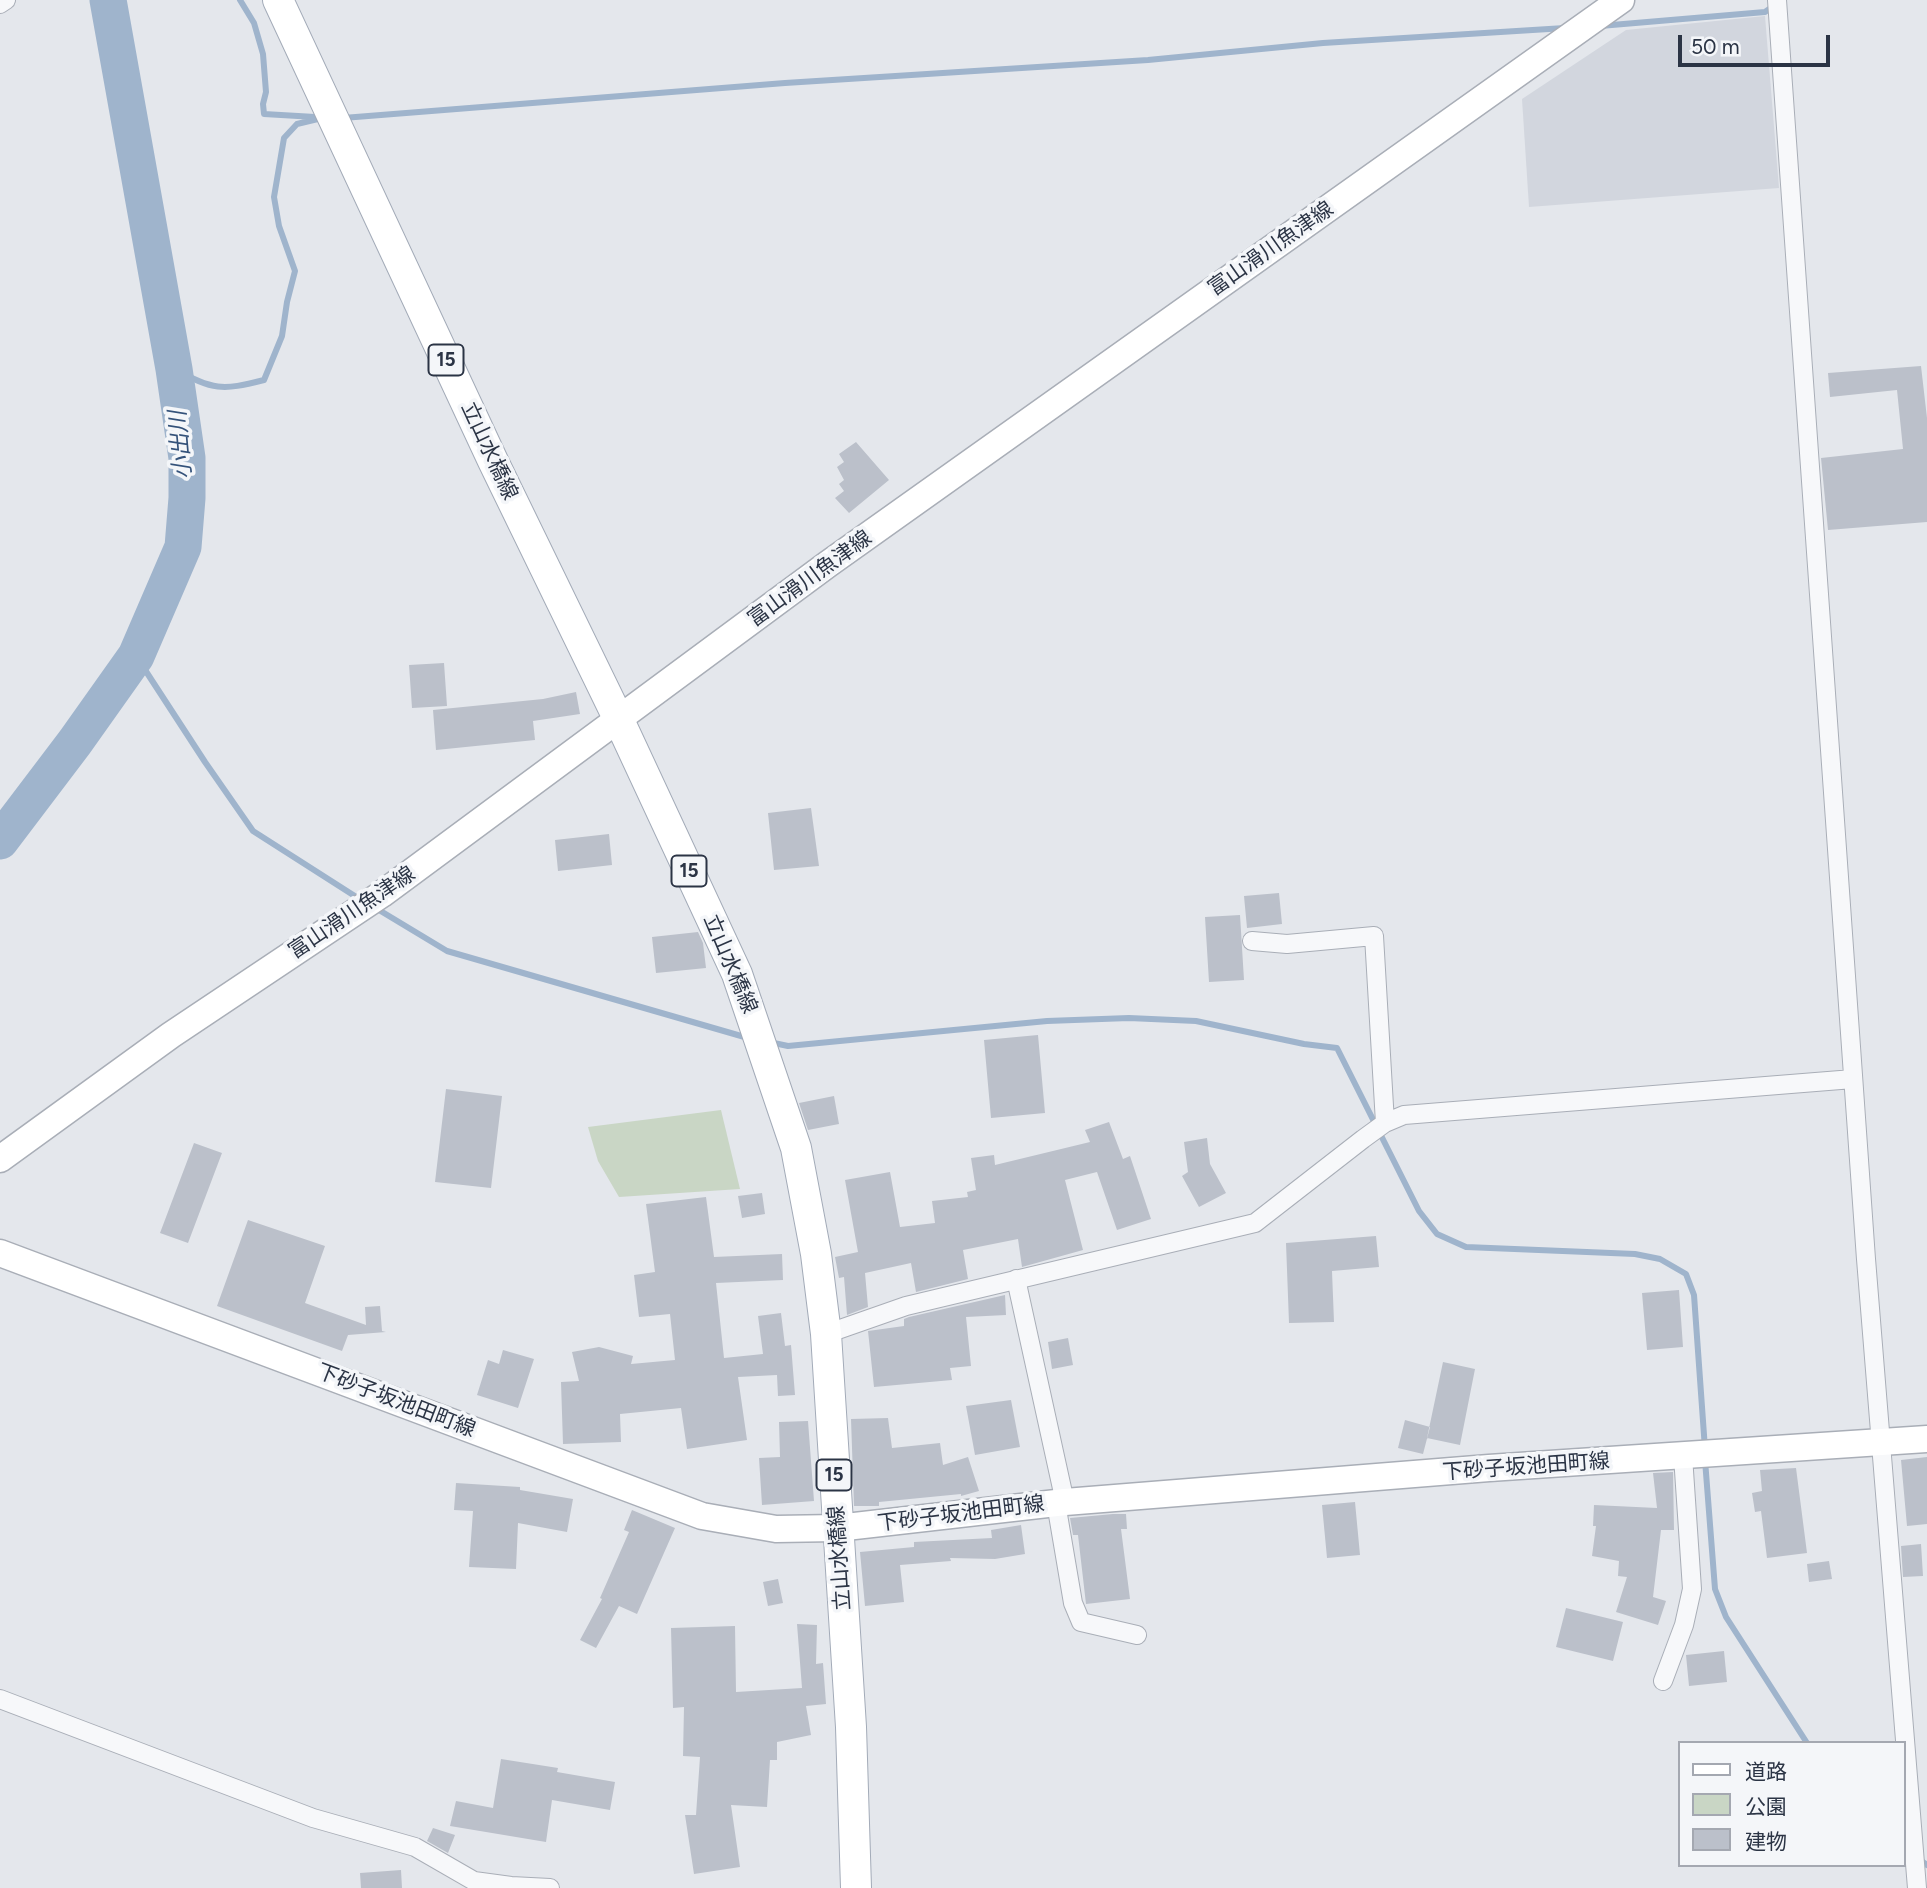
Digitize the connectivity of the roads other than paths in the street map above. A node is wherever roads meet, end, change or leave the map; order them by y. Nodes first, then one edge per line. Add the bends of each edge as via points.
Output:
1 (6, 0) edge
2 (278, 0) edge
3 (1621, 0) edge
4 (1777, 0) edge
5 (0, 4) edge
6 (618, 718) junction
7 (1252, 941) dead end
8 (1853, 1079) junction
9 (1385, 1123) junction
10 (0, 1159) edge
11 (0, 1253) edge
12 (1016, 1279) junction
13 (826, 1334) junction
14 (1927, 1439) edge
15 (1881, 1443) junction
16 (1683, 1456) junction
17 (1060, 1503) junction
18 (837, 1528) junction
19 (1137, 1635) dead end
20 (1663, 1681) dead end
21 (0, 1699) edge
22 (1905, 1741) edge
23 (1906, 1752) edge
24 (550, 1888) edge
25 (856, 1888) edge
26 (1917, 1888) edge

1 - 5 street
2 - 6 main road, 立山水橋線 / 15
3 - 6 main road, 富山滑川魚津線
4 - 8 street
6 - 10 main road, 富山滑川魚津線 via 382,894 171,1035
6 - 13 main road, 立山水橋線 / 15 via 737,974 756,1025 796,1148 817,1254
7 - 9 street via 1287,944 1374,936
8 - 9 street via 1404,1115
8 - 15 street
9 - 12 street via 1255,1223
11 - 18 main road, 下砂子坂池田町線 via 702,1516 776,1529
12 - 13 street via 906,1306
12 - 17 street
13 - 18 main road, 立山水橋線 / 15
14 - 15 main road, 下砂子坂池田町線
15 - 16 main road, 下砂子坂池田町線
15 - 22 street
16 - 17 main road, 下砂子坂池田町線
16 - 20 street via 1692,1589
17 - 18 main road, 下砂子坂池田町線
17 - 19 street via 1073,1603 1082,1622
18 - 25 main road, 立山水橋線 / 15
21 - 24 street via 313,1818 415,1847 474,1881
23 - 26 street

